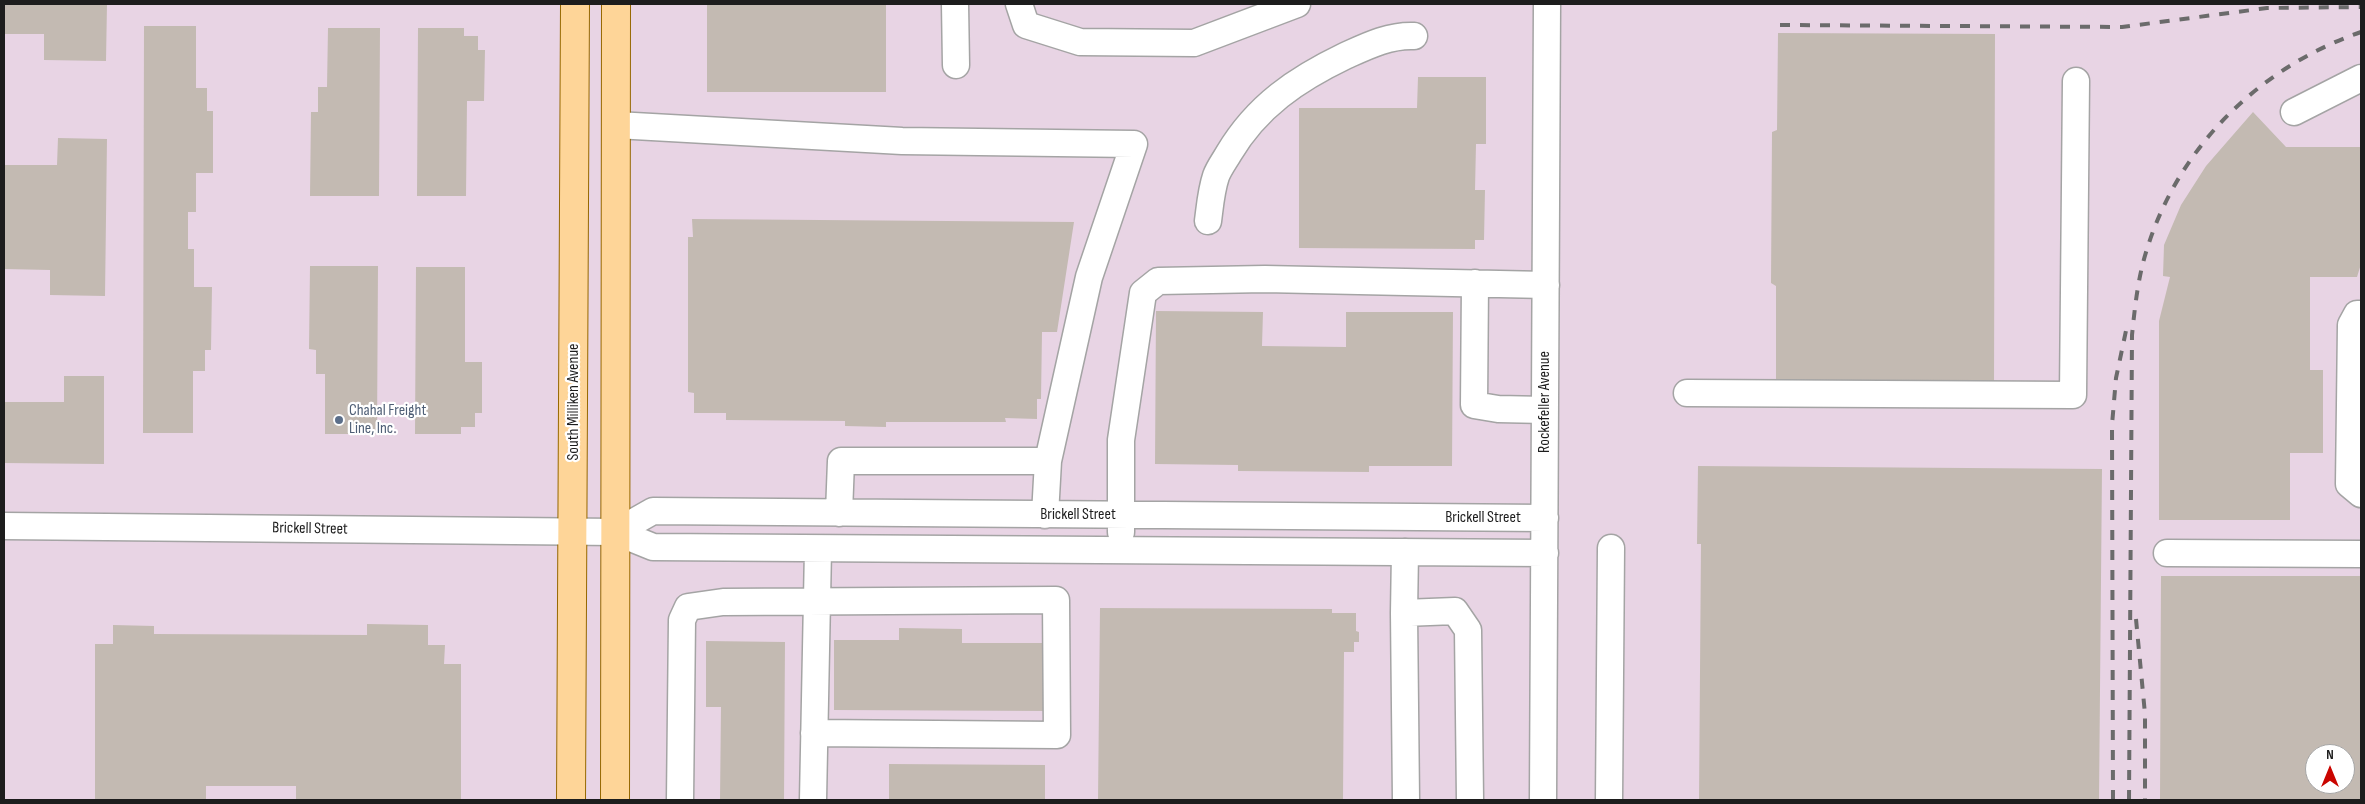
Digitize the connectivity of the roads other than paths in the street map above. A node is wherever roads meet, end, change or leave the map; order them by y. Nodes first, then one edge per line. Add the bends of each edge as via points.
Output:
1 (575, 4) edge
2 (616, 4) edge
3 (955, 4) edge
4 (1019, 4) edge
5 (1297, 4) edge
6 (1548, 4) edge
7 (1414, 36) dead end
8 (956, 65) dead end
9 (2361, 78) edge
10 (2076, 81) dead end
11 (2294, 112) dead end
12 (616, 125) junction
13 (1208, 221) dead end
14 (1475, 283) junction
15 (1546, 285) junction
16 (2361, 314) edge
17 (1687, 393) dead end
18 (1546, 410) junction
19 (1048, 461) junction
20 (2361, 494) edge
21 (839, 513) junction
22 (1045, 515) junction
23 (1121, 515) junction
24 (1545, 518) junction
25 (4, 526) edge
26 (573, 531) junction
27 (616, 532) junction
28 (1611, 548) dead end
29 (818, 549) junction
30 (1122, 550) junction
31 (1405, 552) junction
32 (1545, 553) junction
33 (2167, 553) dead end
34 (2361, 554) edge
35 (816, 601) junction
36 (1404, 613) junction
37 (814, 733) junction
38 (571, 800) edge
39 (615, 800) edge
40 (680, 800) edge
41 (813, 800) edge
42 (1406, 800) edge
43 (1470, 800) edge
44 (1543, 800) edge
45 (1609, 800) edge

1 - 26 main road, South Milliken Avenue
2 - 12 main road
3 - 8 street
4 - 5 street via 1026,25 1080,42 1184,43 1194,43
6 - 15 street, Rockefeller Avenue
7 - 13 street via 1398,35 1377,42 1308,73 1284,90 1236,143 1216,175
9 - 11 street
10 - 17 street via 2073,395
12 - 19 street via 902,141 1134,144 1089,277
12 - 27 main road
14 - 15 street
14 - 18 street via 1474,405
14 - 23 street via 1265,279 1158,281 1143,292 1121,440
15 - 18 street, Rockefeller Avenue
16 - 20 street via 2356,314 2351,325 2349,484
18 - 24 street, Rockefeller Avenue
19 - 21 street via 841,461
19 - 22 street
21 - 22 street, Brickell Street
21 - 27 street, Brickell Street via 653,511
22 - 23 street, Brickell Street
23 - 24 street, Brickell Street
23 - 30 street
24 - 32 street, Rockefeller Avenue
25 - 26 street, Brickell Street
26 - 27 street, Brickell Street
26 - 38 main road, South Milliken Avenue
27 - 29 street, Brickell Street via 653,547
27 - 39 main road
28 - 45 street
29 - 30 street, Brickell Street
29 - 35 street
30 - 31 street, Brickell Street
31 - 32 street, Brickell Street
31 - 36 street
32 - 44 street, Rockefeller Avenue
33 - 34 street
35 - 37 street
35 - 37 street via 1056,600 1056,736
35 - 40 street via 723,602 688,607 682,620
36 - 42 street
36 - 43 street via 1455,611 1468,630
37 - 41 street

